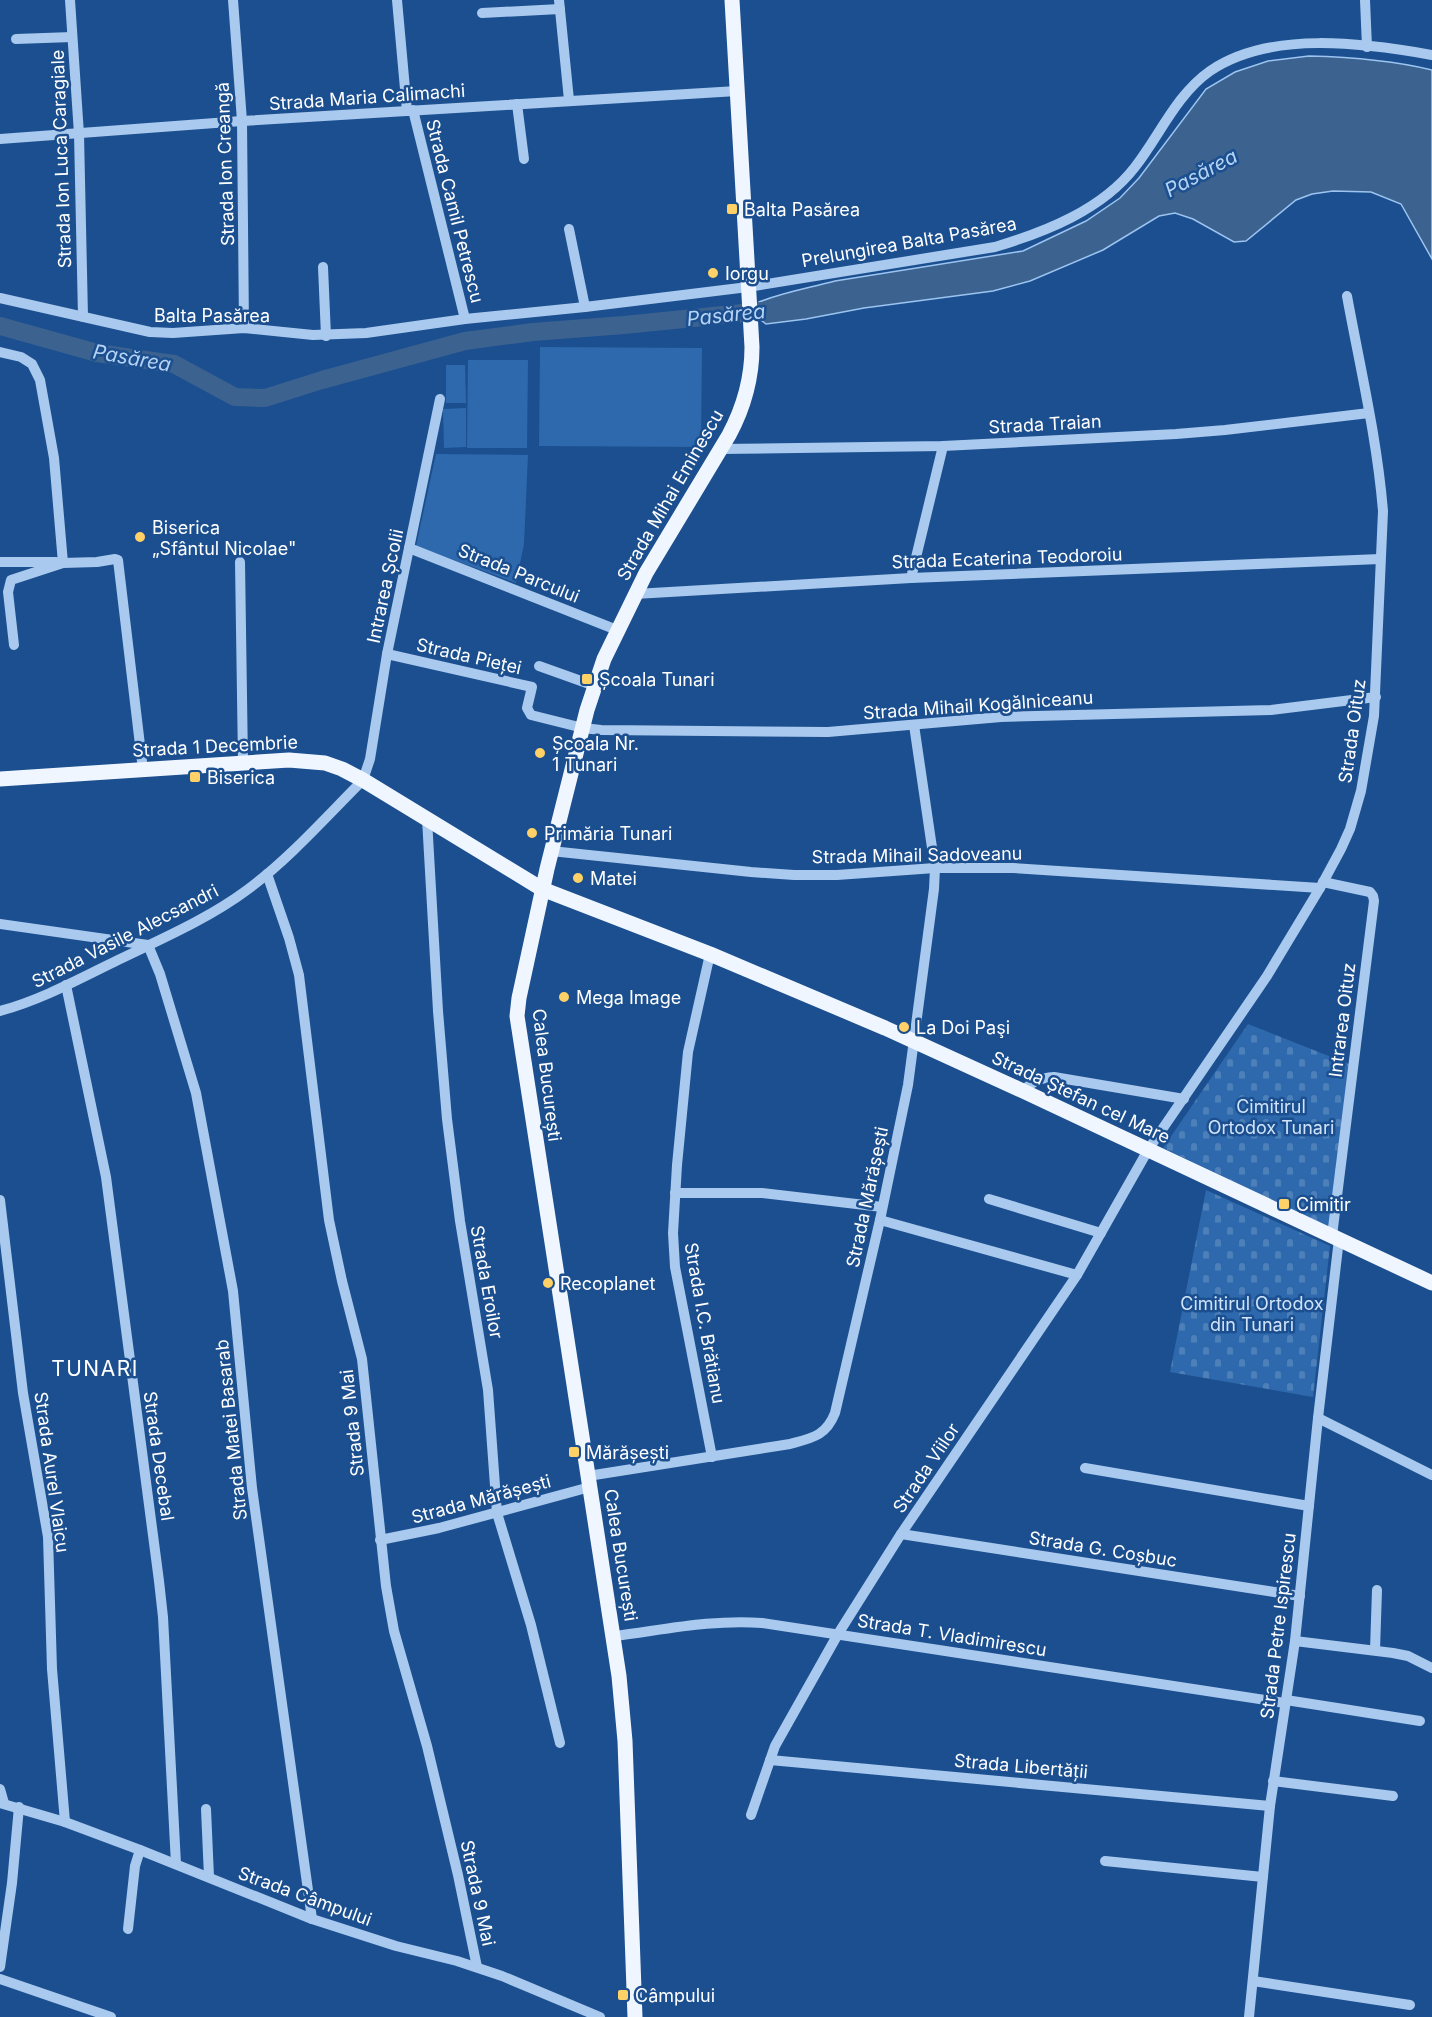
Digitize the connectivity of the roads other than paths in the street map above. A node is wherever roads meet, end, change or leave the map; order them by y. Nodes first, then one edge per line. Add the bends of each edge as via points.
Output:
1 (70, 0) edge
2 (233, 0) edge
3 (397, 0) edge
4 (732, 0) edge
5 (1365, 0) edge
6 (559, 4) edge
7 (482, 14) dead end
8 (72, 37) junction
9 (16, 39) dead end
10 (1367, 47) junction
11 (1432, 55) edge
12 (737, 91) junction
13 (569, 100) junction
14 (517, 104) junction
15 (410, 110) junction
16 (242, 121) junction
17 (79, 134) junction
18 (0, 139) edge
19 (524, 159) dead end
20 (569, 229) dead end
21 (323, 267) dead end
22 (749, 292) junction
23 (1347, 296) dead end
24 (0, 298) edge
25 (585, 307) junction
26 (83, 317) junction
27 (465, 319) junction
28 (244, 328) junction
29 (326, 336) junction
30 (0, 352) edge
31 (440, 399) dead end
32 (1369, 412) junction
33 (943, 446) junction
34 (721, 449) junction
35 (409, 548) junction
36 (1380, 559) junction
37 (0, 561) edge
38 (240, 562) dead end
39 (63, 563) junction
40 (911, 578) junction
41 (635, 594) junction
42 (617, 630) junction
43 (14, 645) dead end
44 (387, 654) junction
45 (539, 666) dead end
46 (595, 686) junction
47 (1376, 697) junction
48 (914, 725) junction
49 (583, 728) junction
50 (243, 764) junction
51 (143, 770) junction
52 (0, 779) edge
53 (363, 780) junction
54 (427, 819) junction
55 (551, 851) junction
56 (935, 868) junction
57 (267, 874) junction
58 (1322, 885) junction
59 (542, 889) junction
60 (0, 924) edge
61 (148, 945) junction
62 (710, 954) junction
63 (66, 985) junction
64 (0, 1011) edge
65 (914, 1041) junction
66 (1023, 1091) junction
67 (1184, 1099) junction
68 (1148, 1150) junction
69 (675, 1192) junction
70 (989, 1199) dead end
71 (0, 1200) edge
72 (882, 1208) junction
73 (880, 1220) junction
74 (1101, 1233) junction
75 (1335, 1238) junction
76 (1077, 1275) junction
77 (1432, 1283) edge
78 (1318, 1418) junction
79 (712, 1458) junction
80 (1085, 1468) dead end
81 (1432, 1475) edge
82 (589, 1482) junction
83 (1309, 1506) junction
84 (497, 1513) junction
85 (901, 1534) junction
86 (380, 1540) junction
87 (1377, 1590) dead end
88 (1300, 1596) junction
89 (838, 1634) junction
90 (614, 1636) junction
91 (1295, 1641) junction
92 (1375, 1650) junction
93 (1432, 1668) edge
94 (1285, 1701) junction
95 (1420, 1721) dead end
96 (560, 1743) dead end
97 (770, 1760) junction
98 (1273, 1781) junction
99 (0, 1789) edge
100 (1393, 1796) dead end
101 (2, 1803) edge
102 (1270, 1806) junction
103 (19, 1807) junction
104 (206, 1809) dead end
105 (751, 1815) dead end
106 (64, 1822) junction
107 (140, 1850) junction
108 (1105, 1861) dead end
109 (176, 1864) junction
110 (209, 1877) junction
111 (1263, 1877) junction
112 (312, 1919) junction
113 (128, 1929) dead end
114 (0, 1967) edge
115 (477, 1967) junction
116 (0, 1979) edge
117 (1253, 1982) junction
118 (1410, 2005) dead end
119 (111, 2017) edge
120 (600, 2017) edge
121 (635, 2017) edge
122 (1250, 2017) edge

1 - 8 street, Strada Ion Luca Caragiale
2 - 16 street, Strada Ion Creangă
3 - 15 street, Strada Camil Petrescu
4 - 12 main road, Strada Mihai Eminescu
5 - 10 street
6 - 7 street
6 - 13 street
8 - 9 street
8 - 17 street, Strada Ion Luca Caragiale
10 - 11 street, Prelungirea Balta Pasărea
10 - 22 street, Prelungirea Balta Pasărea via 1310,43 1267,47 1210,71 1178,103 1119,185 1074,215 1030,237 995,247
12 - 13 street, Strada Maria Calimachi
12 - 22 main road, Strada Mihai Eminescu
13 - 14 street, Strada Maria Calimachi
14 - 15 street, Strada Maria Calimachi
14 - 19 street
15 - 16 street, Strada Maria Calimachi
15 - 27 street, Strada Camil Petrescu
16 - 17 street, Strada Maria Calimachi
16 - 28 street, Strada Ion Creangă
17 - 18 street, Strada Maria Calimachi
17 - 26 street, Strada Ion Luca Caragiale
20 - 25 street
21 - 29 street
22 - 25 street, Balta Pasărea
22 - 34 main road, Strada Mihai Eminescu via 752,360 748,386 738,417
23 - 32 street, Strada Oituz
24 - 26 street, Balta Pasărea
25 - 27 street, Balta Pasărea
26 - 28 street, Balta Pasărea via 150,332
27 - 29 street, Balta Pasărea
28 - 29 street, Balta Pasărea
30 - 39 street via 32,364 40,380 54,458
31 - 35 street, Intrarea Școlii
32 - 33 street, Strada Traian via 1225,430
32 - 36 street, Strada Oituz via 1382,502
33 - 34 street, Strada Traian
33 - 40 street
34 - 41 main road, Strada Mihai Eminescu
35 - 42 street, Strada Parcului
35 - 44 street, Intrarea Școlii
36 - 40 street, Strada Ecaterina Teodoroiu
36 - 47 street, Strada Oituz
37 - 39 street
38 - 50 street
39 - 43 street via 11,580 8,592
39 - 51 street via 115,559 119,562
40 - 41 street, Strada Ecaterina Teodoroiu
41 - 42 main road, Strada Mihai Eminescu
42 - 46 main road, Strada Mihai Eminescu
44 - 49 street, Strada Pieței via 532,687 528,713
44 - 53 street, Intrarea Școlii
45 - 46 street
46 - 49 main road, Strada Mihai Eminescu
47 - 48 street, Strada Mihail Kogălniceanu via 1271,710 1036,716
47 - 58 street, Strada Oituz via 1361,791 1350,829
48 - 49 street, Strada Mihail Kogălniceanu via 792,733
48 - 56 street, Strada Mărășești
49 - 55 main road, Strada Mihai Eminescu
50 - 51 main road, Strada 1 Decembrie
50 - 53 main road, Strada 1 Decembrie via 308,760
51 - 52 main road, Strada 1 Decembrie
53 - 54 main road, Strada 1 Decembrie
53 - 57 street, Strada Vasile Alecsandri
54 - 59 main road, Strada 1 Decembrie
54 - 84 street, Strada Eroilor via 447,1119 488,1390
55 - 56 street, Strada Mihail Sadoveanu via 794,875
55 - 59 main road, Strada Mihai Eminescu
56 - 58 street, Strada Mihail Sadoveanu via 1052,870
56 - 65 street, Strada Mărășești
57 - 61 street, Strada Vasile Alecsandri via 218,909
57 - 86 street, Strada 9 Mai via 299,975 329,1220 362,1359
58 - 67 street, Strada Oituz via 1267,976
58 - 75 street, Intrarea Oituz via 1370,892 1374,901
59 - 62 main road, Strada Ștefan cel Mare
59 - 82 main road, Calea București via 519,998 518,1023
60 - 61 street
61 - 63 street, Strada Vasile Alecsandri
61 - 112 street, Strada Matei Basarab via 196,1093 233,1291 252,1488
62 - 65 main road, Strada Ștefan cel Mare
62 - 69 street, Strada I.C. Brătianu via 688,1052
63 - 64 street, Strada Vasile Alecsandri
63 - 109 street, Strada Decebal via 106,1177 159,1581
65 - 66 main road, Strada Ștefan cel Mare
65 - 72 street, Strada Mărășești
66 - 67 street via 1041,1078 1054,1077
66 - 68 main road, Strada Ștefan cel Mare
67 - 68 street, Strada Oituz
68 - 74 street, Strada Viilor
68 - 75 main road, Strada Ștefan cel Mare
69 - 72 street via 762,1192
69 - 79 street, Strada I.C. Brătianu via 675,1267
70 - 74 street
71 - 106 street, Strada Aurel Vlaicu via 23,1393 48,1537 52,1669
72 - 73 street, Strada Mărășești
73 - 76 street
73 - 79 street, Strada Mărășești via 831,1423 821,1434 790,1444
74 - 76 street, Strada Viilor
75 - 77 main road, Strada Ștefan cel Mare
75 - 78 street, Strada Petre Ispirescu
76 - 85 street, Strada Viilor
78 - 81 street
78 - 83 street, Strada Petre Ispirescu
79 - 82 street, Strada Mărășești
80 - 83 street
82 - 84 street, Strada Mărășești
82 - 90 main road, Calea București
83 - 88 street, Strada Petre Ispirescu
84 - 86 street, Strada Mărășești
84 - 96 street, Strada Eroilor via 531,1625
85 - 88 street, Strada G. Coșbuc
85 - 89 street, Strada Viilor
86 - 115 street, Strada 9 Mai via 394,1631 427,1746
87 - 92 street
88 - 91 street, Strada Petre Ispirescu
89 - 90 street, Strada T. Vladimirescu via 739,1621
89 - 94 street, Strada T. Vladimirescu
89 - 97 street, Strada Viilor
90 - 121 main road, Calea București via 625,1734
91 - 92 street
91 - 94 street, Strada Petre Ispirescu
92 - 93 street via 1408,1656
94 - 95 street, Strada T. Vladimirescu
94 - 98 street, Strada Petre Ispirescu
97 - 102 street, Strada Libertății
97 - 105 street, Strada Viilor
98 - 100 street
98 - 102 street, Strada Petre Ispirescu
99 - 101 street
101 - 103 street, Strada Câmpului
102 - 111 street, Strada Petre Ispirescu
103 - 106 street, Strada Câmpului
103 - 114 street
104 - 110 street
106 - 107 street, Strada Câmpului
107 - 109 street, Strada Câmpului
107 - 113 street
108 - 111 street
109 - 110 street, Strada Câmpului
110 - 112 street, Strada Câmpului
111 - 117 street, Strada Petre Ispirescu
112 - 115 street, Strada Câmpului
115 - 120 street, Strada Câmpului
116 - 119 street
117 - 118 street
117 - 122 street, Strada Petre Ispirescu

